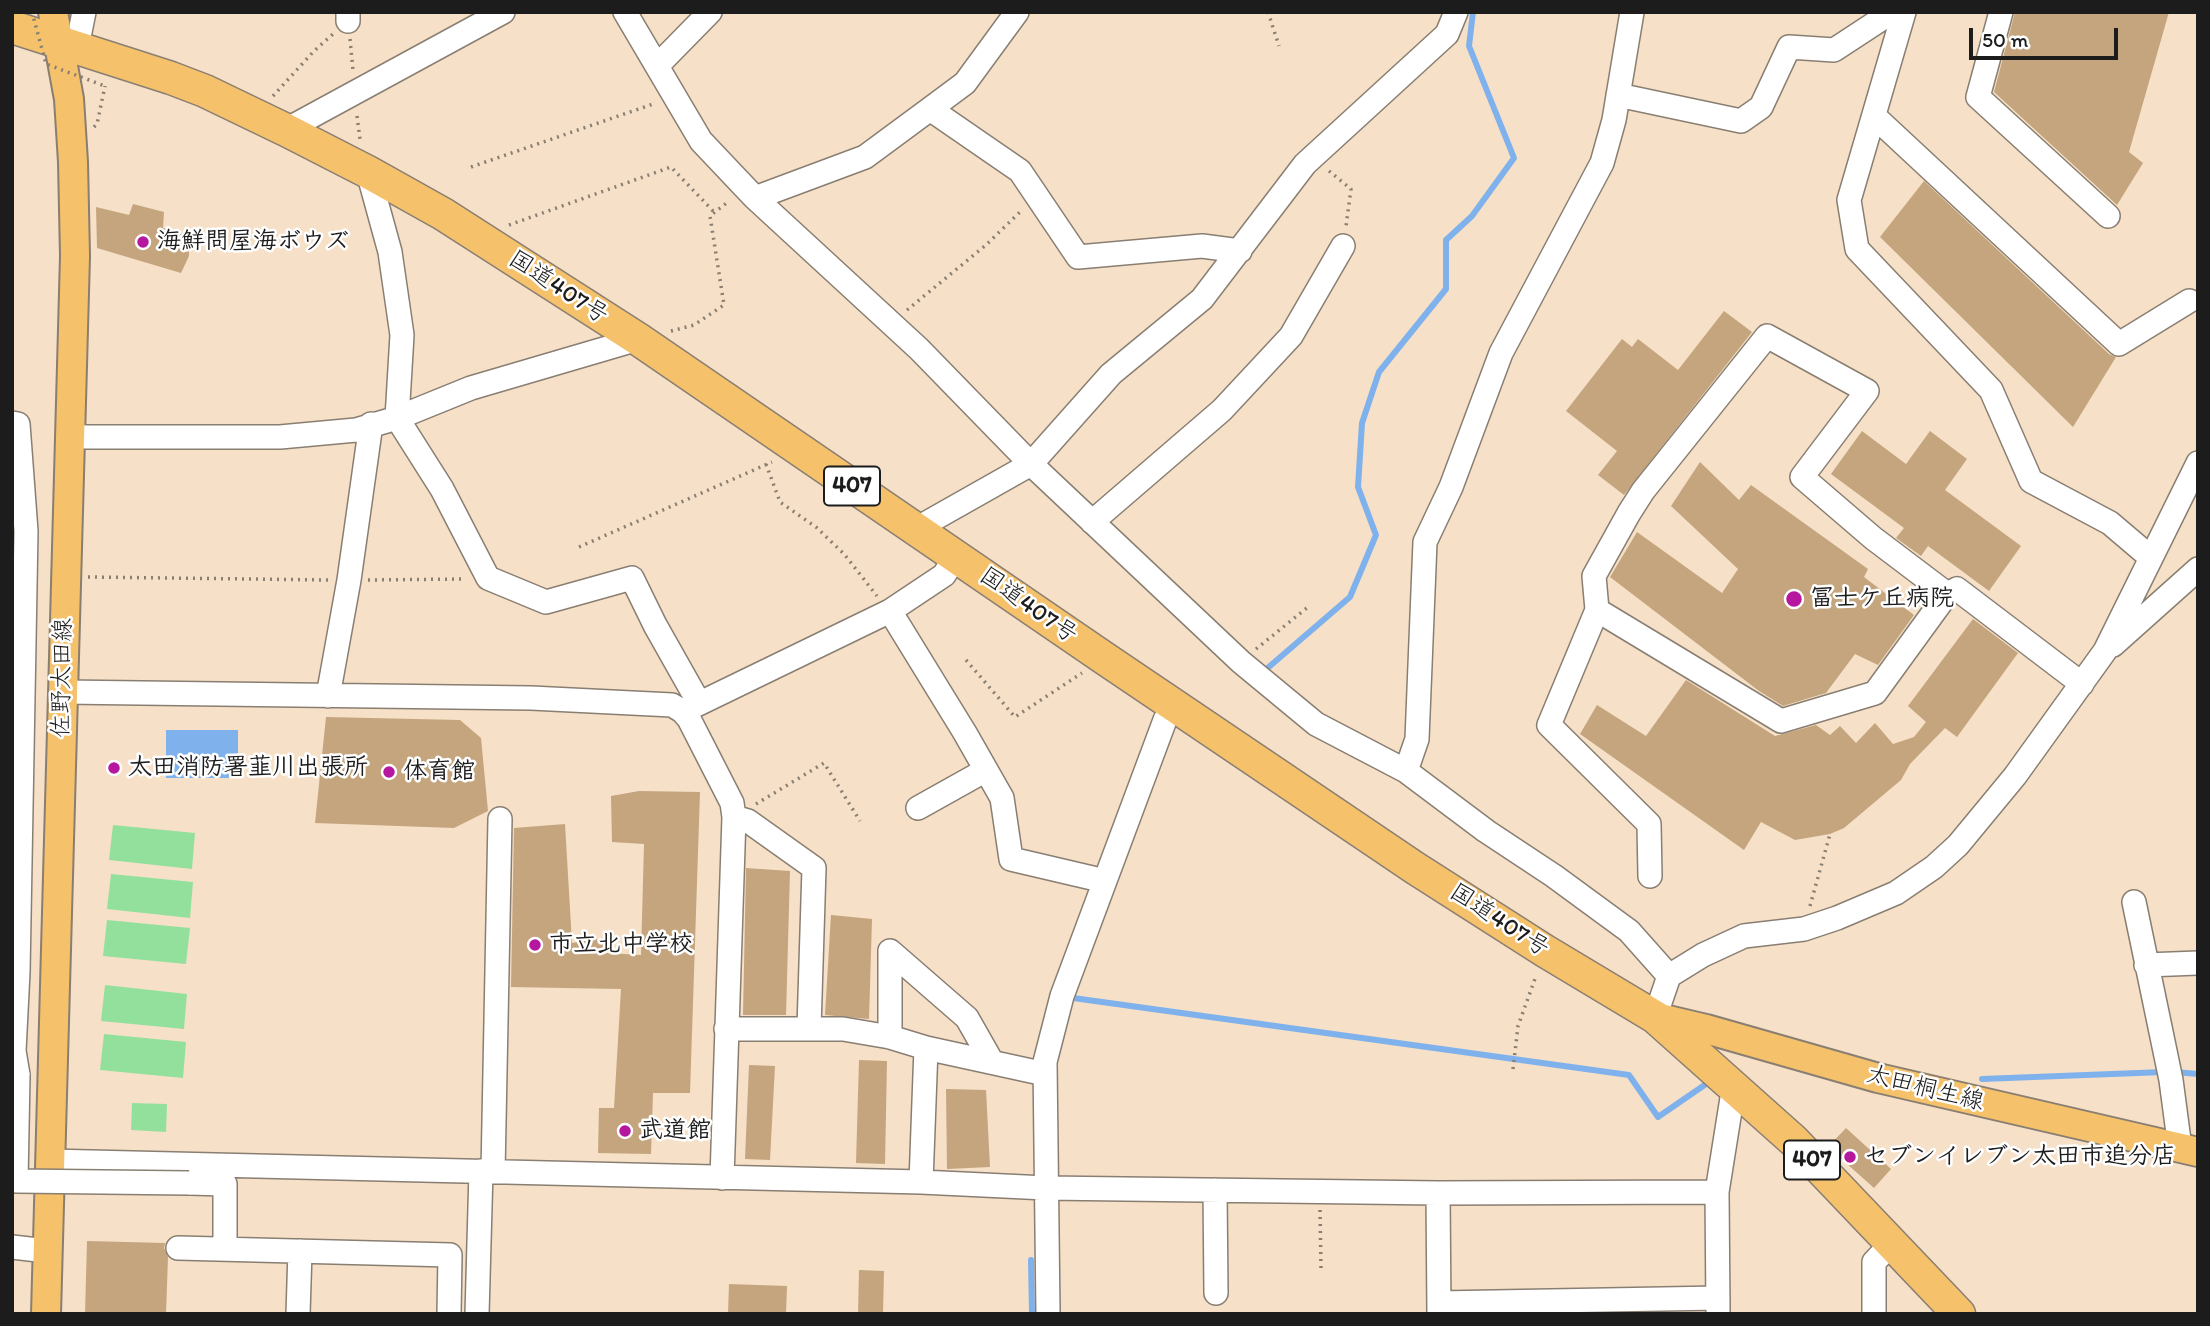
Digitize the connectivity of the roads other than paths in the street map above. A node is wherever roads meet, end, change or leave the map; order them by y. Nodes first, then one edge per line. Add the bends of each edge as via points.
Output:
1 (84, 12) edge
2 (503, 12) edge
3 (625, 12) edge
4 (710, 12) edge
5 (1017, 12) edge
6 (1456, 12) edge
7 (1632, 12) edge
8 (1892, 12) edge
9 (1904, 12) edge
10 (2001, 12) edge
11 (12, 27) edge
12 (63, 34) edge
13 (657, 66) junction
14 (1618, 95) junction
15 (930, 109) junction
16 (1874, 116) junction
17 (286, 130) junction
18 (368, 172) junction
19 (750, 193) junction
20 (2108, 216) dead end
21 (1343, 246) road end
22 (1240, 251) junction
23 (2189, 301) dead end
24 (638, 339) junction
25 (397, 418) junction
26 (15, 423) edge
27 (372, 424) junction
28 (68, 436) junction
29 (2198, 463) edge
30 (1031, 464) junction
31 (1092, 522) junction
32 (916, 529) junction
33 (956, 556) junction
34 (2150, 556) junction
35 (2198, 569) edge
36 (1947, 594) junction
37 (1597, 610) junction
38 (890, 611) junction
39 (2105, 651) junction
40 (2082, 684) junction
41 (63, 692) junction
42 (328, 696) junction
43 (1174, 704) junction
44 (691, 707) junction
45 (17, 729) edge
46 (986, 770) junction
47 (1406, 771) junction
48 (918, 808) dead end
49 (734, 817) junction
50 (500, 819) dead end
51 (1650, 876) dead end
52 (1105, 881) junction
53 (2134, 902) dead end
54 (2198, 963) edge
55 (2146, 965) junction
56 (15, 972) edge
57 (1669, 976) junction
58 (1655, 1017) junction
59 (726, 1028) junction
60 (809, 1028) junction
61 (890, 1037) junction
62 (926, 1048) junction
63 (15, 1061) edge
64 (992, 1062) junction
65 (1045, 1074) junction
66 (1739, 1092) junction
67 (2189, 1150) edge
68 (49, 1161) junction
69 (487, 1171) junction
70 (722, 1178) junction
71 (921, 1182) junction
72 (1046, 1188) junction
73 (1215, 1190) junction
74 (1717, 1192) junction
75 (1438, 1193) junction
76 (1892, 1243) junction
77 (12, 1247) edge
78 (178, 1248) dead end
79 (225, 1248) junction
80 (47, 1251) junction
81 (300, 1251) junction
82 (1216, 1293) dead end
83 (1718, 1306) edge
84 (1439, 1308) edge
85 (46, 1314) edge
86 (298, 1314) edge
87 (449, 1314) edge
88 (477, 1314) edge
89 (1048, 1314) edge
90 (1874, 1314) edge
91 (1959, 1314) edge

1 - 12 street
2 - 17 street
3 - 13 street
4 - 13 street
5 - 15 street via 965,83
6 - 22 street via 1447,34 1312,157
7 - 14 street
8 - 14 street via 1834,50 1790,47 1761,107 1741,121
9 - 16 street
10 - 20 street via 1978,97
11 - 12 highway, 国道407号 / 407
12 - 17 highway, 国道407号 / 407
12 - 28 main road, 佐野太田線 via 75,256
13 - 19 street via 701,141
14 - 47 street via 1602,163 1500,353 1451,487 1425,542 1417,739
15 - 19 street via 865,157
15 - 22 street via 1020,171 1078,257 1202,246
16 - 23 street via 2119,344
16 - 34 street via 1849,200 1857,249 1991,390 2031,481 2110,523
17 - 18 highway, 国道407号 / 407
18 - 24 highway, 国道407号 / 407
18 - 25 street via 390,252 402,335
19 - 30 street via 892,323
21 - 31 street via 1291,336 1222,410
22 - 30 street via 1202,299 1111,374
24 - 25 street via 471,388
24 - 32 highway, 国道407号 / 407
25 - 27 street
25 - 44 street via 442,489 488,578 546,602 632,578
26 - 45 street via 26,531
27 - 28 street via 280,437
27 - 42 street
28 - 41 main road, 佐野太田線
29 - 34 street
30 - 31 street
30 - 32 street
31 - 47 street via 1241,662 1316,724
32 - 33 highway, 国道407号 / 407
33 - 38 street via 944,575
33 - 43 highway, 国道407号 / 407
34 - 39 street
35 - 39 street
36 - 37 street via 1875,693 1781,721
36 - 37 street via 1801,477 1867,391 1767,336 1629,513 1594,576
36 - 40 street via 1957,589
37 - 51 street via 1549,725 1649,824
38 - 44 street
38 - 46 street
39 - 40 street
40 - 57 street via 2015,776 1934,867 1896,893 1837,918 1804,929 1744,936
41 - 42 street
41 - 68 main road, 佐野太田線
42 - 44 street via 531,698
43 - 52 street
43 - 58 highway, 国道407号 / 407 via 1415,868
44 - 49 street via 689,719 732,803
45 - 56 street
46 - 48 street
46 - 52 street via 1002,798 1012,859
47 - 57 street via 1629,931
49 - 59 street
49 - 60 street via 748,821 814,867
50 - 69 street
52 - 65 street via 1062,996
53 - 55 street
54 - 55 street
55 - 67 street
56 - 63 street
57 - 58 street
58 - 66 highway, 国道407号 / 407
58 - 67 main road, 太田桐生線 via 1878,1078
59 - 60 street
59 - 70 street
60 - 61 street via 843,1028
61 - 62 street
61 - 64 street via 890,951 967,1018
62 - 64 street
62 - 71 street
63 - 79 street, bridge via 16,1181 225,1184
64 - 65 street
65 - 72 street
66 - 74 street via 1732,1098
66 - 76 highway, 国道407号 / 407
68 - 69 street
68 - 80 main road, 佐野太田線
69 - 70 street
69 - 88 street
70 - 71 street
71 - 72 street
72 - 73 street
72 - 89 street
73 - 75 street
73 - 82 street
74 - 75 street
74 - 83 street
75 - 84 street
76 - 90 street via 1874,1262
76 - 91 highway, 国道407号 / 407
77 - 80 street
78 - 79 street
79 - 81 street
80 - 85 main road, 佐野太田線
81 - 86 street
81 - 87 street via 450,1255
83 - 84 street

